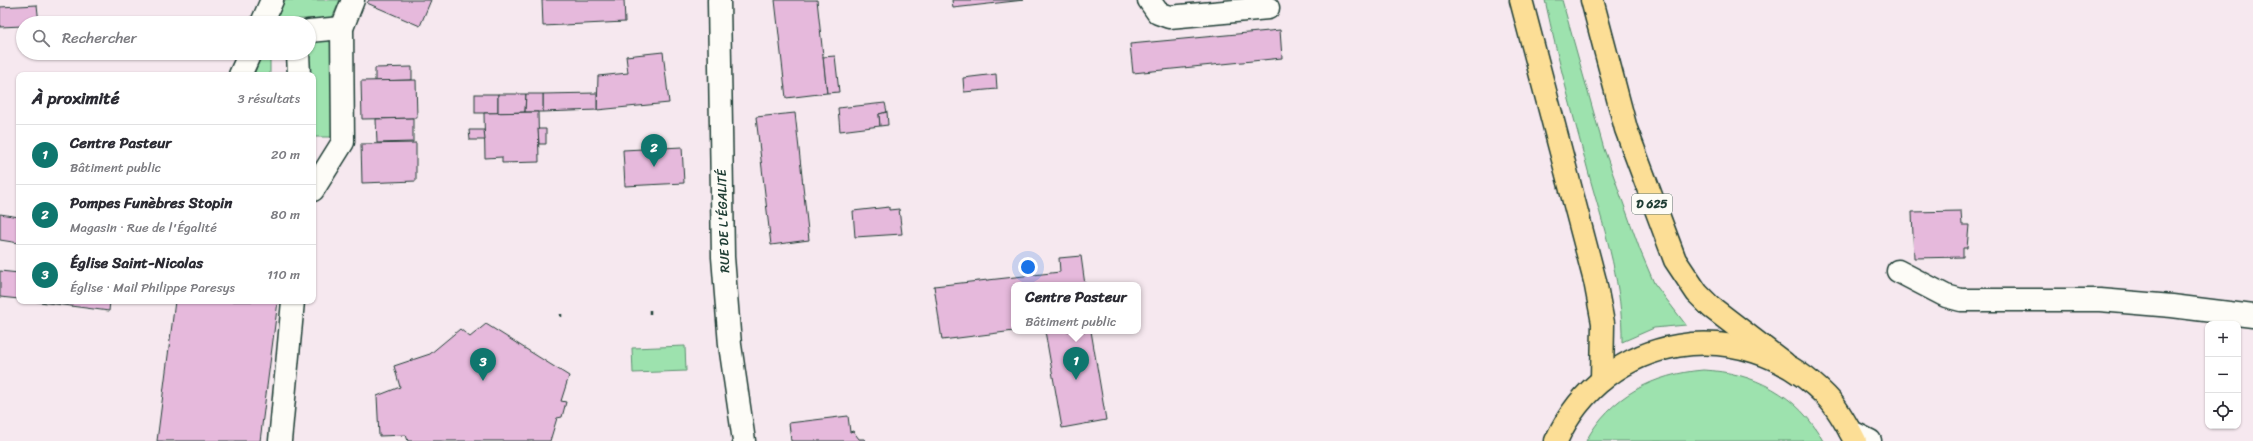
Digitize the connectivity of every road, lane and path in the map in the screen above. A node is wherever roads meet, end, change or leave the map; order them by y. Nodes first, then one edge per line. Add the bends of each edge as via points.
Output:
1 (272, 0) edge
2 (353, 0) edge
3 (719, 0) edge
4 (1149, 0) edge
5 (1521, 0) edge
6 (1592, 0) edge
7 (1268, 8) dead end
8 (265, 16) edge
9 (342, 28) junction
10 (316, 30) edge
11 (247, 60) edge
12 (298, 60) edge
13 (241, 72) edge
14 (299, 72) edge
15 (316, 185) edge
16 (1898, 271) dead end
17 (293, 304) edge
18 (650, 310) dead end
19 (650, 314) dead end
20 (2253, 316) edge
21 (1784, 363) junction
22 (1602, 380) junction
23 (1853, 436) edge
24 (280, 441) edge
25 (744, 441) edge
26 (1556, 441) edge
27 (1870, 441) edge

1 - 8 street
2 - 9 street
3 - 25 street, RUE DE L'ÉGALITÉ via 723,257 732,358
4 - 7 street via 1158,13 1169,17
5 - 22 main road via 1595,281 1603,323
6 - 21 main road, D 625 via 1626,129 1675,260 1693,288 1710,307
9 - 10 street
9 - 15 street via 343,142
11 - 13 street
12 - 14 street
16 - 20 street via 1946,296 1961,300 2100,300
17 - 24 street
18 - 19 path
21 - 22 main road via 1758,352 1731,345 1690,344 1663,349 1637,358
21 - 23 main road via 1807,378 1827,397
22 - 26 main road via 1575,408
23 - 27 street

